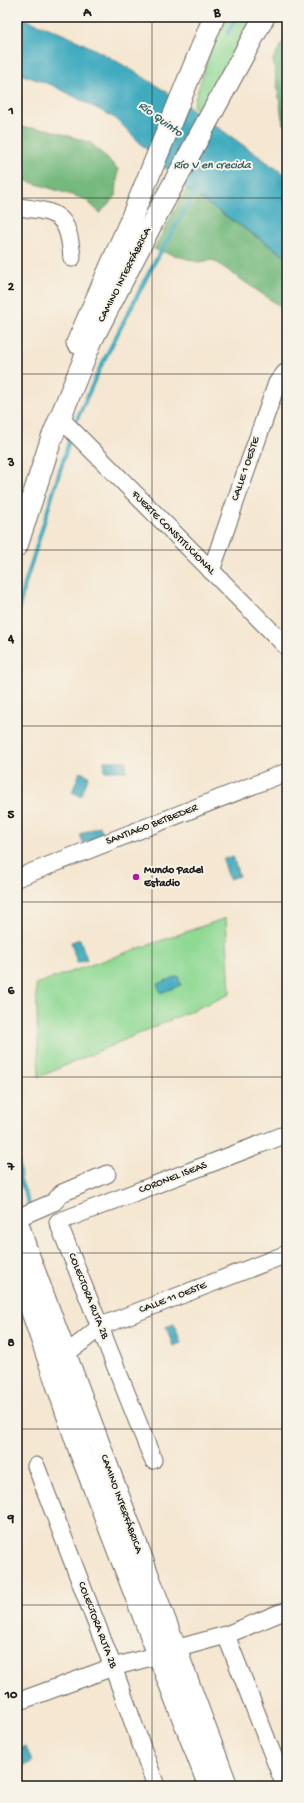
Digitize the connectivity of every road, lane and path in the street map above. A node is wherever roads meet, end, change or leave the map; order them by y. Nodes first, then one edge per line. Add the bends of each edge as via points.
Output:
1 (214, 17) edge
2 (263, 18) edge
3 (17, 207) edge
4 (72, 258) dead end
5 (287, 372) edge
6 (60, 418) junction
7 (17, 496) edge
8 (17, 546) edge
9 (211, 571) junction
10 (287, 647) edge
11 (287, 772) edge
12 (17, 878) edge
13 (287, 1134) edge
14 (107, 1174) dead end
15 (17, 1219) edge
16 (58, 1222) joint
17 (287, 1254) edge
18 (17, 1268) edge
19 (101, 1326) junction
20 (66, 1353) junction
21 (153, 1460) dead end
22 (36, 1466) dead end
23 (287, 1610) edge
24 (226, 1634) junction
25 (167, 1652) junction
26 (114, 1667) junction
27 (17, 1702) edge
28 (156, 1786) edge
29 (209, 1786) edge
30 (227, 1786) edge
31 (285, 1786) edge

1 - 7 main road, CAMINO INTERFÁBRICA via 129,224 82,329
2 - 6 main road, CAMINO INTERFÁBRICA via 92,340
3 - 4 street via 48,211 62,220 70,235
5 - 9 street, CALLE 1 OESTE via 276,383
6 - 8 main road, CAMINO INTERFÁBRICA
6 - 9 street, FUERTE CONSTITUCIONAL
9 - 10 street, FUERTE CONSTITUCIONAL
11 - 12 street, SANTIAGO BETBEDER
13 - 16 street, CORONEL ISEAS
14 - 15 street via 62,1193 54,1202
15 - 20 main road, CAMINO INTERFÁBRICA
16 - 19 street, COLECTORA RUTA 2B
17 - 19 street, CALLE 11 OESTE
18 - 25 main road, CAMINO INTERFÁBRICA via 80,1452
19 - 20 street, CALLE 11 OESTE
19 - 21 street, COLECTORA RUTA 2B
20 - 25 main road, CAMINO INTERFÁBRICA
22 - 26 street, COLECTORA RUTA 2B
23 - 24 street
24 - 25 street
24 - 31 street
25 - 26 street
25 - 29 main road, CAMINO INTERFÁBRICA
25 - 30 main road, CAMINO INTERFÁBRICA
26 - 27 street
26 - 28 street, COLECTORA RUTA 2B

